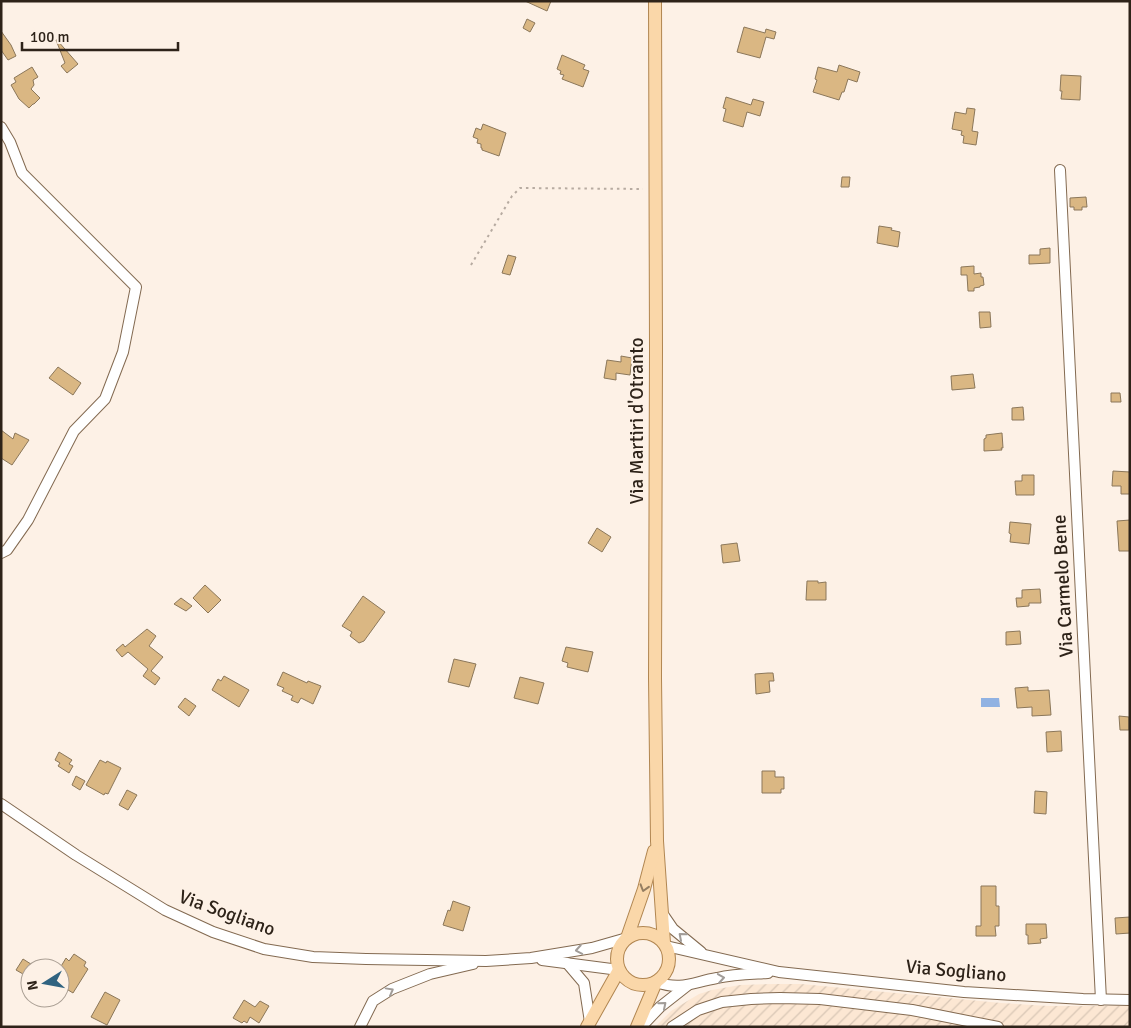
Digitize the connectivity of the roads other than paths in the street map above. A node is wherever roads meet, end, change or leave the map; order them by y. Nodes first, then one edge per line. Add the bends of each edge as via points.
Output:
1 (655, 1) edge
2 (1, 127) edge
3 (1060, 170) dead end
4 (1, 553) edge
5 (1, 804) edge
6 (657, 841) junction
7 (662, 912) junction
8 (627, 938) junction
9 (665, 944) junction
10 (706, 956) junction
11 (531, 958) junction
12 (486, 961) junction
13 (567, 963) junction
14 (619, 970) junction
15 (779, 972) junction
16 (656, 982) junction
17 (688, 985) junction
18 (1101, 1000) junction
19 (1130, 1000) edge
20 (588, 1024) edge
21 (360, 1027) edge
22 (636, 1027) edge
23 (641, 1027) edge
24 (672, 1027) edge
25 (998, 1027) edge

1 - 6 main road, Via Martiri d'Otranto
2 - 4 street via 22,173 136,287 123,352 105,399 74,431 28,520 7,550
3 - 18 street, Via Carmelo Bene
5 - 12 street, Via Sogliano via 165,910 213,932 264,949 313,957
6 - 7 main road, Via Martiri d'Otranto
6 -> 8 main road, Via Martiri d'Otranto
7 - 9 main road, Via Martiri d'Otranto
10 -> 7 street, Via Sogliano via 673,929
8 - 9 main road, Via Sogliano via 642,932 658,937
8 -> 11 street, Via Sogliano via 592,948
8 - 14 main road via 617,953
9 - 10 street, Via Sogliano
9 - 16 main road via 670,960 668,969
10 - 15 street, Via Sogliano
11 - 12 street, Via Sogliano
11 - 13 street, Via Sogliano
21 -> 12 street via 373,1001 392,989 430,974
13 - 14 street, Via Sogliano
13 - 20 street via 584,983
14 - 16 main road, Via Sogliano via 630,983 639,986
14 - 20 main road
17 -> 15 street, Via Sogliano via 718,977
15 - 18 street, Via Sogliano via 964,992
16 - 17 street, Via Sogliano via 669,986
16 - 22 main road
23 -> 17 street
18 - 19 street, Via Sogliano
24 - 25 street via 698,1010 722,1002 780,998 912,1010

